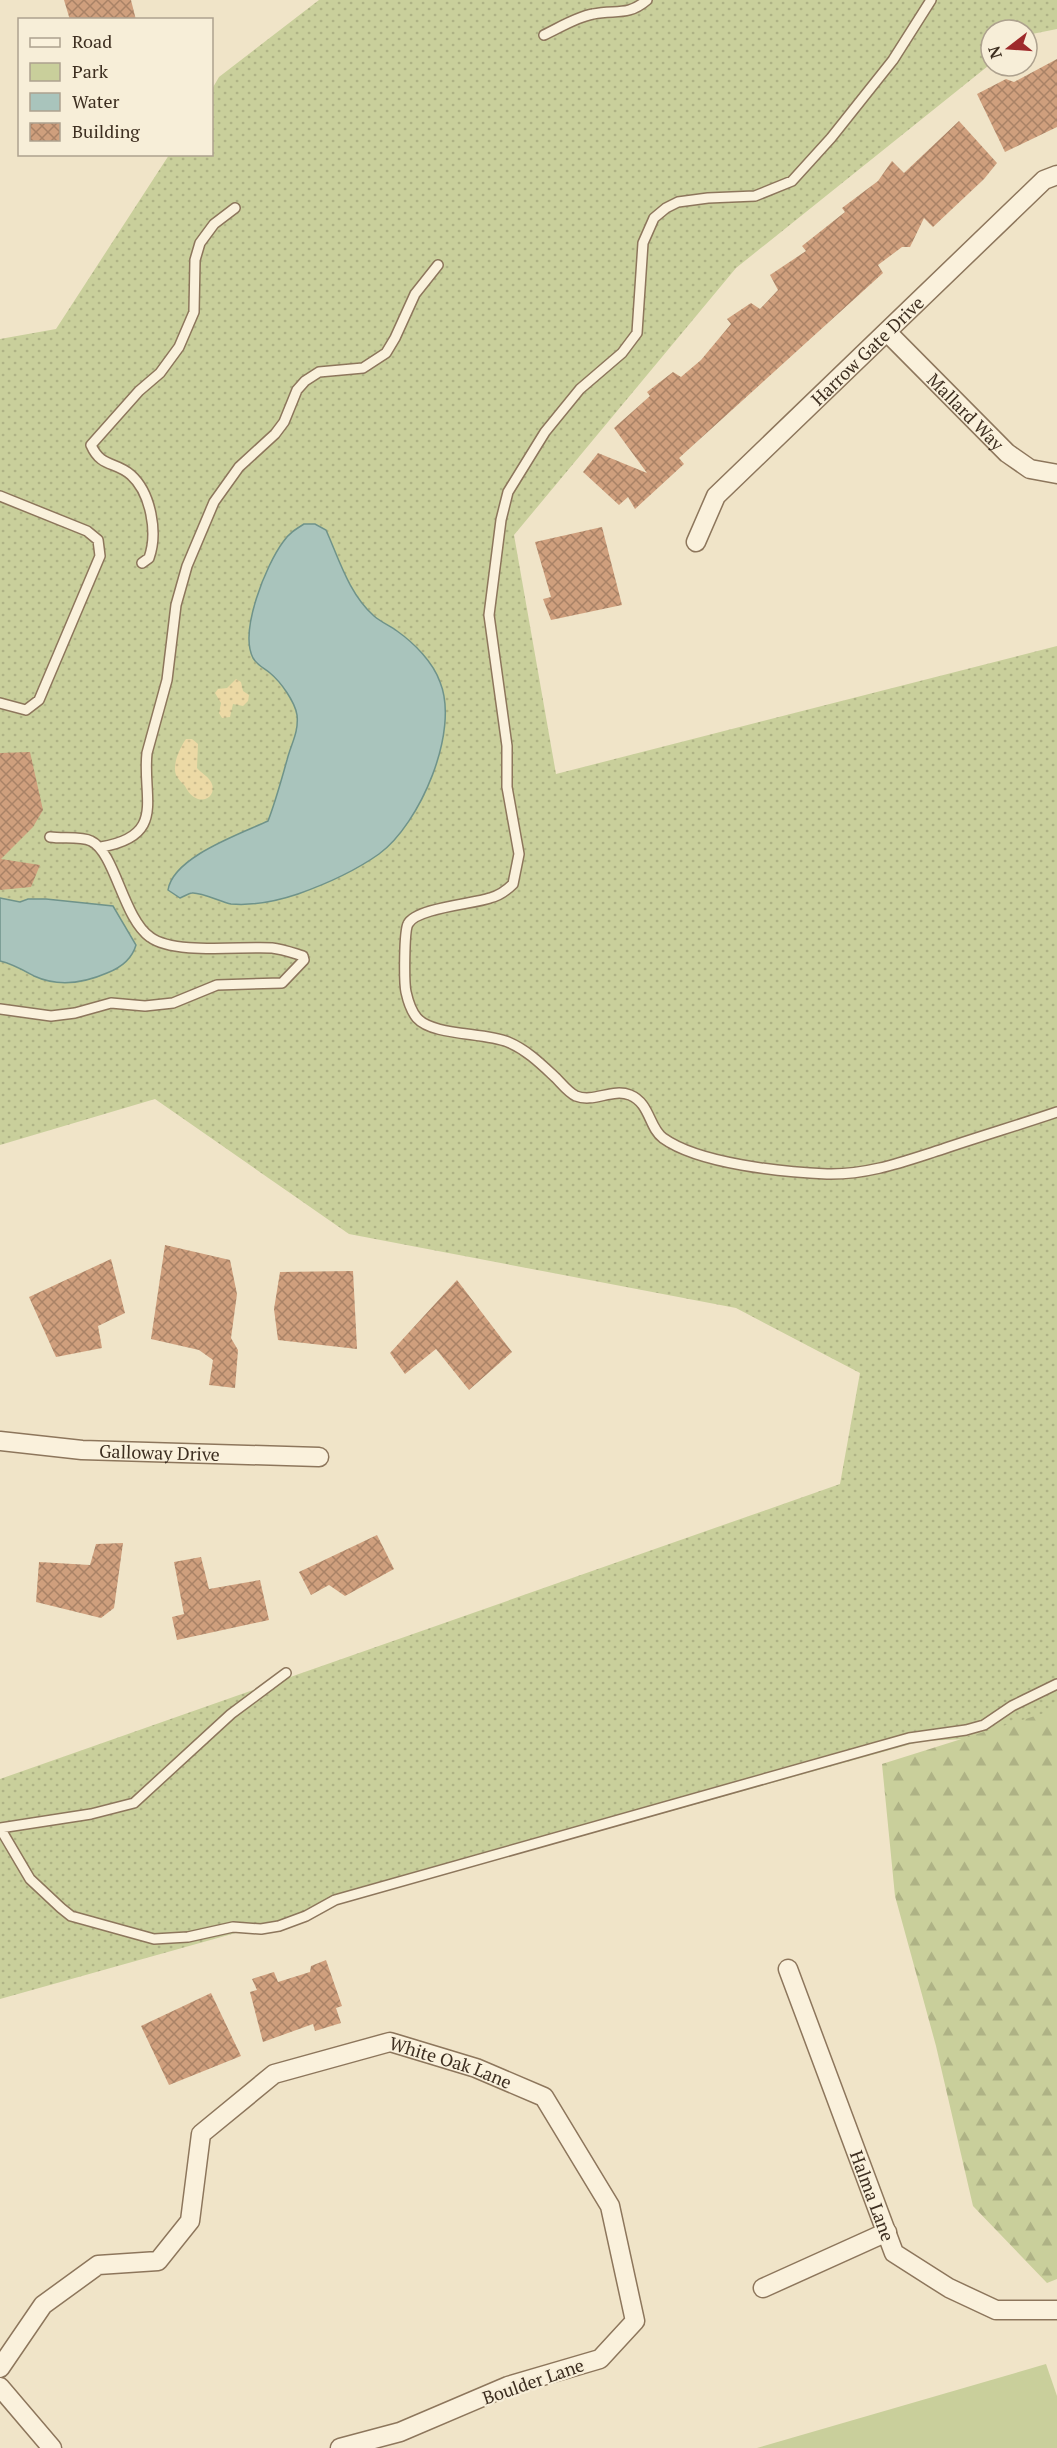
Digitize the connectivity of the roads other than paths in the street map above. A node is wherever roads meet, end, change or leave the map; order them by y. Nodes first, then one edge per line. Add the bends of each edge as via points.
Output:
1 (647, 0) edge
2 (931, 0) edge
3 (544, 35) dead end
4 (1057, 175) edge
5 (235, 208) dead end
6 (438, 265) dead end
7 (887, 332) junction
8 (1057, 474) edge
9 (0, 496) edge
10 (696, 542) dead end
11 (142, 563) dead end
12 (0, 703) edge
13 (51, 837) dead end
14 (101, 847) junction
15 (0, 1009) edge
16 (1057, 1112) edge
17 (0, 1441) edge
18 (319, 1457) dead end
19 (286, 1673) dead end
20 (1057, 1684) edge
21 (0, 1828) edge
22 (788, 1970) dead end
23 (610, 2206) joint
24 (886, 2232) junction
25 (763, 2288) dead end
26 (1057, 2310) edge
27 (0, 2368) edge
28 (0, 2387) edge
29 (52, 2448) edge
30 (340, 2448) edge

1 - 3 lane via 624,13 593,14
2 - 16 lane via 893,60 792,181 755,196 678,202 666,207 647,230 640,260 637,333 622,353 580,389 545,432 508,492 501,520 489,615 507,746 507,787 519,854 513,884 491,898 413,918 407,925 405,989 416,1017 431,1028 500,1039 519,1047 575,1096 589,1098 616,1092 631,1095 645,1108 658,1135 688,1150 728,1162 792,1171 857,1173
4 - 7 street, Harrow Gate Drive via 1044,180
5 - 11 lane via 214,224 200,243 195,260 194,312 178,347 160,373 91,445 96,457 131,475 141,487 154,537 149,558
6 - 14 lane via 415,294 386,353 363,368 319,372 305,381 275,434 239,466 214,502 187,566 176,605 167,680 147,753 149,798 145,820 126,840
7 - 8 street, Mallard Way via 1007,453 1030,469
7 - 10 street, Harrow Gate Drive via 716,496
9 - 12 lane via 87,531 98,540 100,556 39,700 26,710
13 - 14 lane via 89,839
14 - 15 lane via 127,905 149,937 191,948 276,948 303,956 304,960 282,983 217,985 173,1004 111,1003 51,1016
17 - 18 street, Galloway Drive via 82,1450
19 - 21 lane via 231,1714 134,1803
20 - 21 lane via 984,1725 909,1738 346,1897 291,1923 261,1929 233,1927 188,1937 154,1939 71,1916 30,1879
22 - 24 street, Halma Lane
23 - 27 street, White Oak Lane via 544,2097 476,2068 390,2042 274,2074 201,2134 190,2221 158,2261 98,2265 42,2305
23 - 30 street, Boulder Lane via 635,2321 600,2359 508,2386 400,2432
24 - 25 street
24 - 26 street, Halma Lane via 894,2253 949,2288 996,2310
28 - 29 street

